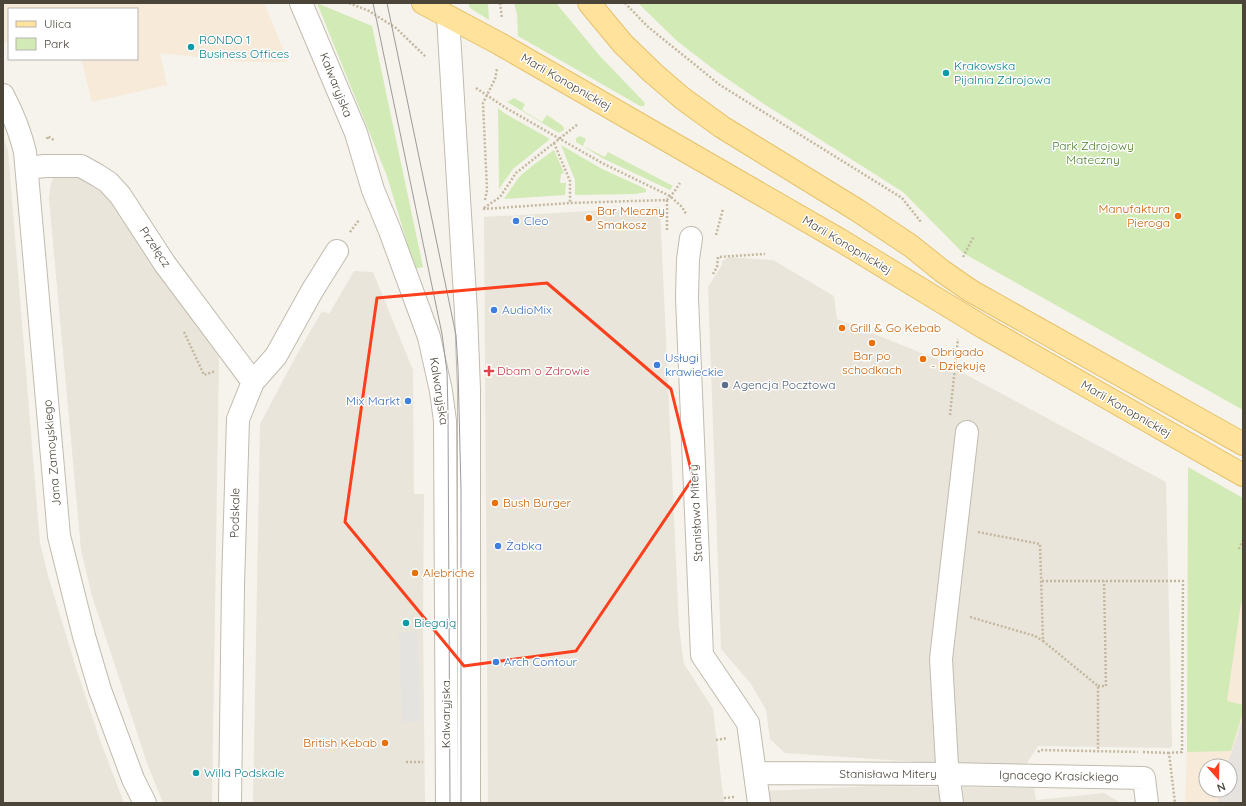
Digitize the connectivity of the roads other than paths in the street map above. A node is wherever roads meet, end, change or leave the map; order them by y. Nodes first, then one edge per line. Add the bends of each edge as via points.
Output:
1 (301, 3) edge
2 (423, 3) edge
3 (589, 3) edge
4 (448, 10) edge
5 (3, 95) edge
6 (26, 168) junction
7 (691, 238) dead end
8 (337, 251) dead end
9 (253, 382) junction
10 (967, 432) road end
11 (1243, 444) edge
12 (1243, 475) edge
13 (755, 773) junction
14 (948, 774) junction
15 (144, 803) edge
16 (230, 803) edge
17 (447, 803) edge
18 (469, 803) edge
19 (759, 803) edge
20 (952, 803) edge
21 (1147, 803) edge

1 - 17 street, Kalwaryjska via 356,133 373,190 429,337 441,391 445,422
2 - 4 main road, Marii Konopnickiej
3 - 11 main road via 623,44 653,73 722,127 858,210 971,291
4 - 12 main road, Marii Konopnickiej via 500,44 840,240 983,327
4 - 18 street, Kalwaryjska via 470,390
5 - 6 street, Jana Zamoyskiego via 21,135
6 - 9 street, Przełęcz via 81,166 108,182 120,195 165,264
6 - 15 street, Jana Zamoyskiego via 59,536 100,690
7 - 13 street, Stanisława Mitery via 687,298 702,655 748,723
8 - 9 street, Podskale via 276,356
9 - 16 street, Podskale via 238,419
10 - 14 street via 941,659
13 - 14 street, Stanisława Mitery
13 - 19 street, Stanisława Mitery
14 - 20 street
14 - 21 street, Ignacego Krasickiego via 1144,778

